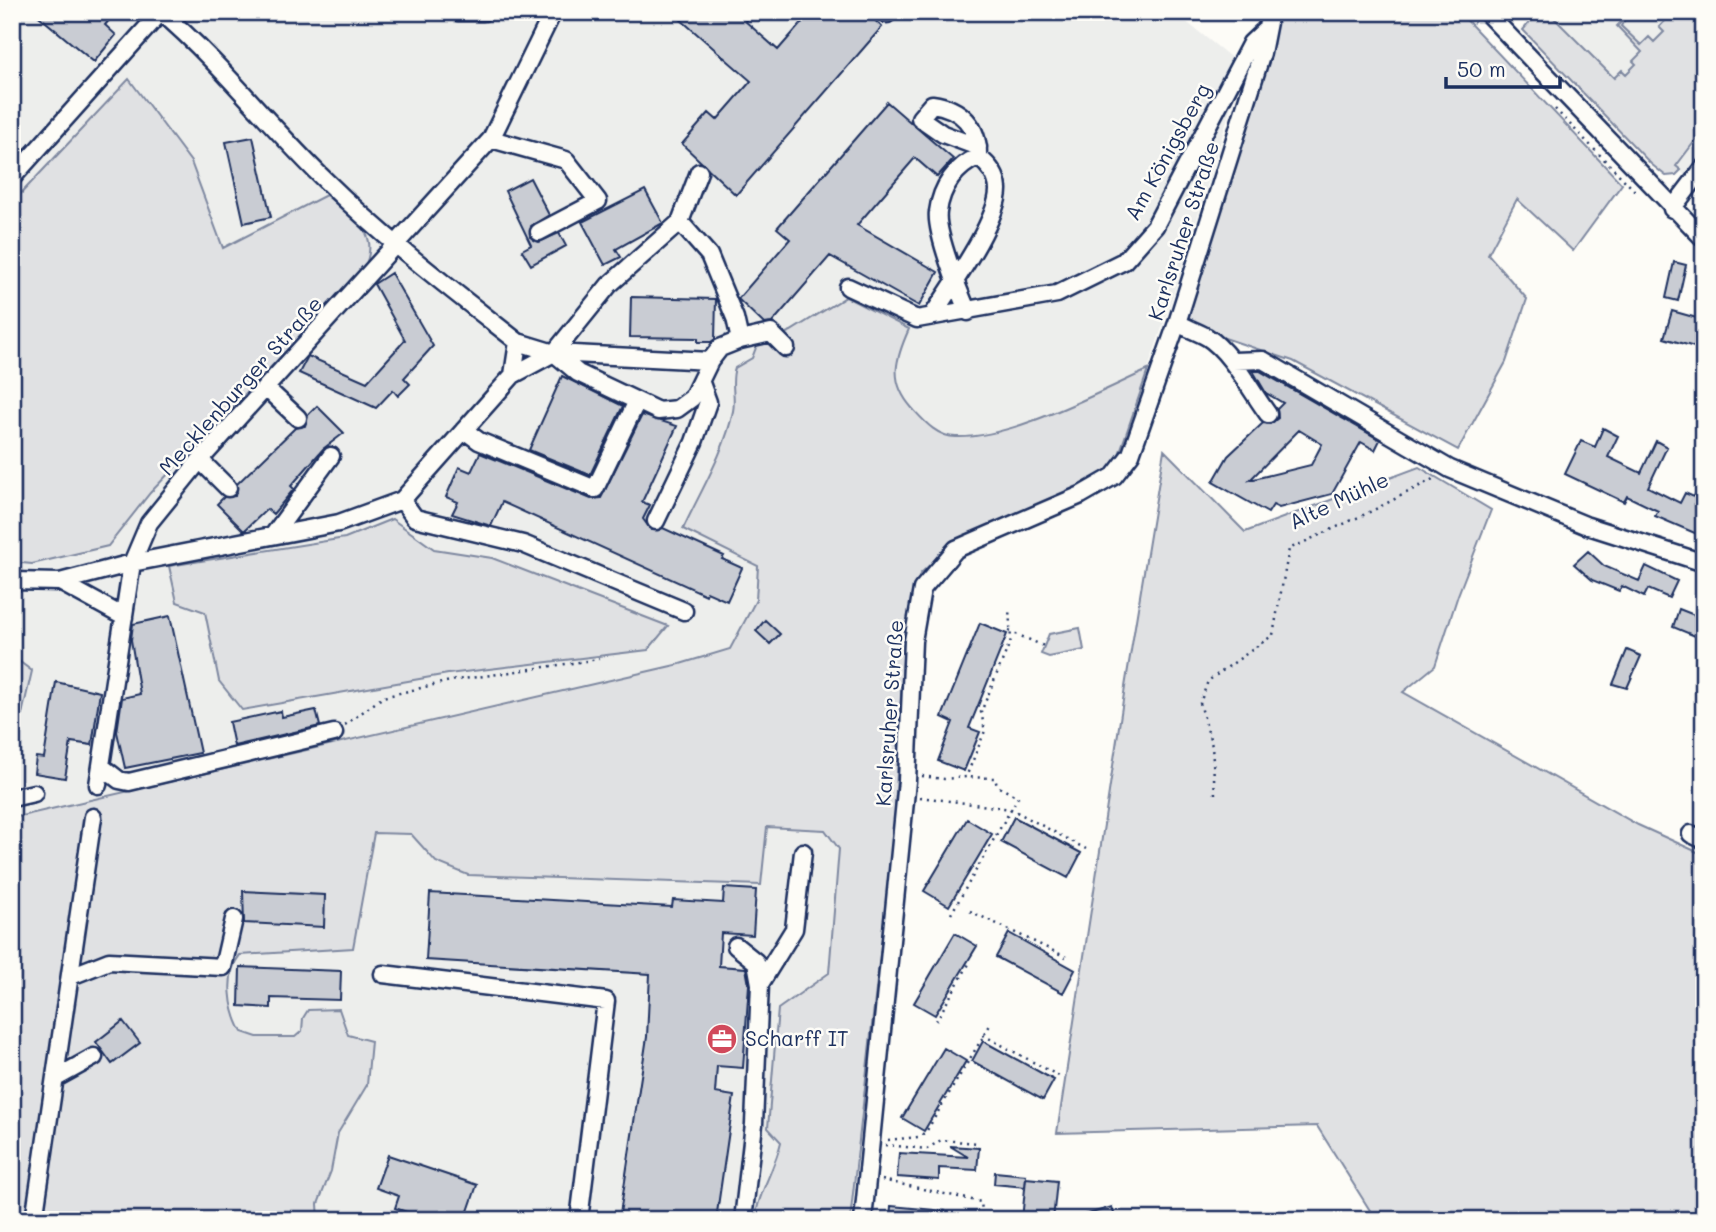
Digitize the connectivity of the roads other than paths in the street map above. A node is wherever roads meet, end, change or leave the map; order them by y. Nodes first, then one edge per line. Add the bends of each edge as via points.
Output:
1 (161, 12) edge
2 (458, 12) edge
3 (483, 12) edge
4 (554, 12) edge
5 (1486, 12) edge
6 (1268, 20) edge
7 (491, 139) junction
8 (1704, 167) edge
9 (699, 172) dead end
10 (12, 178) edge
11 (1672, 209) junction
12 (680, 222) junction
13 (539, 232) dead end
14 (1704, 239) edge
15 (395, 246) junction
16 (955, 281) junction
17 (848, 287) dead end
18 (968, 312) junction
19 (932, 316) junction
20 (1177, 323) junction
21 (740, 340) junction
22 (518, 342) junction
23 (786, 348) dead end
24 (554, 353) junction
25 (1233, 360) junction
26 (710, 361) junction
27 (513, 375) junction
28 (701, 383) junction
29 (266, 388) junction
30 (637, 401) junction
31 (1268, 414) dead end
32 (298, 418) dead end
33 (464, 430) junction
34 (331, 456) dead end
35 (200, 460) junction
36 (228, 488) dead end
37 (402, 500) junction
38 (656, 521) dead end
39 (274, 534) junction
40 (132, 562) junction
41 (1704, 563) edge
42 (12, 581) edge
43 (60, 582) junction
44 (684, 611) dead end
45 (124, 617) junction
46 (334, 733) road end
47 (101, 766) junction
48 (98, 785) dead end
49 (34, 793) dead end
50 (12, 798) edge
51 (93, 817) dead end
52 (803, 852) dead end
53 (234, 919) dead end
54 (736, 946) dead end
55 (383, 974) dead end
56 (71, 976) junction
57 (760, 984) junction
58 (94, 1057) dead end
59 (56, 1078) junction
60 (34, 1220) edge
61 (579, 1220) edge
62 (743, 1220) edge
63 (863, 1220) edge

1 - 10 street
1 - 15 street via 192,38 324,179
2 - 3 street
4 - 7 street, Mecklenburger Straße
5 - 11 street
6 - 18 street, Am Königsberg via 1251,43 1155,226 1124,261 1057,294
6 - 20 street, Karlsruher Straße via 1262,53
7 - 13 street via 566,160 598,201
7 - 15 street, Mecklenburger Straße
8 - 11 street
9 - 12 street
11 - 14 street
12 - 21 street via 709,254 736,318
12 - 24 street via 609,285
15 - 22 street
15 - 29 street, Mecklenburger Straße
16 - 16 street via 937,214 960,164 978,152 990,166 998,189 992,217
16 - 18 street
16 - 19 street
17 - 19 street, Am Königsberg via 917,319
18 - 19 street, Am Königsberg
20 - 25 street via 1209,338
20 - 63 street, Karlsruher Straße via 1131,454 1115,475 1082,495 956,549 922,589 913,641 907,781
21 - 23 street via 771,333
21 - 26 street via 720,348
22 - 24 street
22 - 27 street
24 - 26 street
24 - 27 street
24 - 30 street via 578,373
25 - 31 street
25 - 41 street via 1263,360 1450,469 1585,525
26 - 28 street
27 - 33 street
28 - 30 street via 692,398 677,409 658,411
28 - 38 street via 708,402
29 - 32 street
29 - 35 street, Mecklenburger Straße
30 - 33 street via 595,489 479,441
33 - 37 street
34 - 39 street
35 - 36 street
35 - 40 street, Mecklenburger Straße via 149,523
37 - 39 street via 339,523
37 - 44 street via 415,517 523,544
39 - 40 street
40 - 43 street
40 - 45 street, Mecklenburger Straße
42 - 43 street
43 - 45 street
45 - 47 street, Mecklenburger Straße
46 - 47 street via 129,782
47 - 48 street, Mecklenburger Straße
49 - 50 street
51 - 56 street
52 - 57 street via 794,929
53 - 56 street via 223,967 109,961
54 - 57 street via 756,962
55 - 61 street via 606,1001
56 - 59 street
57 - 62 street via 754,1124
58 - 59 street
59 - 60 street

